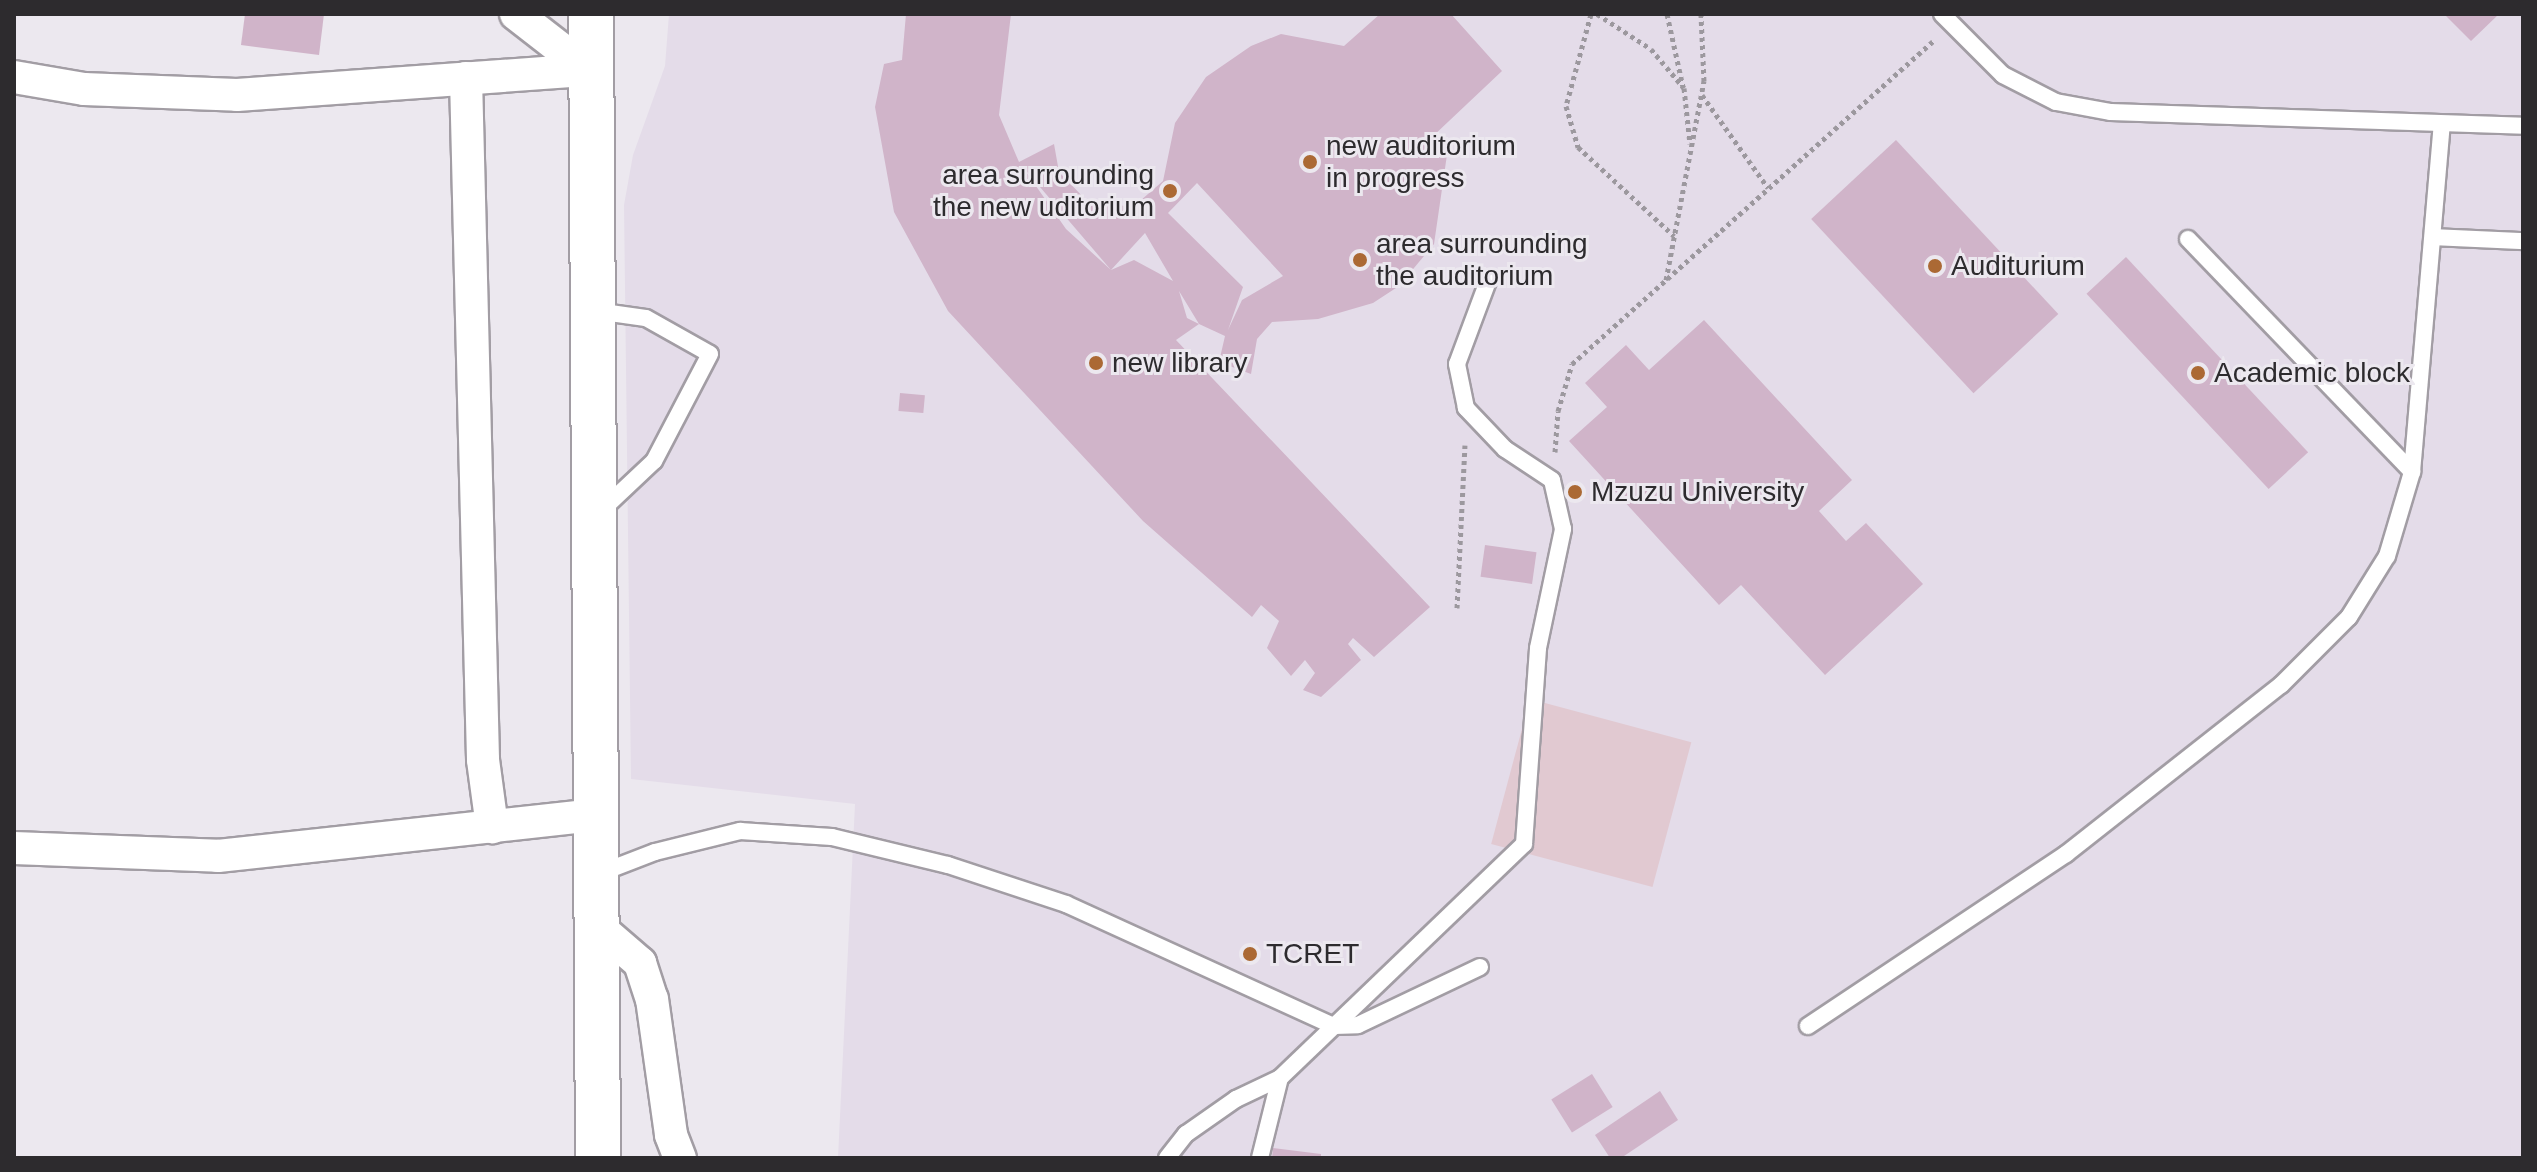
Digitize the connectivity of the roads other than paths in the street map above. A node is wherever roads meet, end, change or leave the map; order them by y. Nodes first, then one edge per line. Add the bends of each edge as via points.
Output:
1 (516, 14) edge
2 (591, 14) edge
3 (1947, 19) edge
4 (588, 70) junction
5 (14, 77) edge
6 (466, 78) junction
7 (2442, 125) junction
8 (2523, 126) edge
9 (2434, 237) junction
10 (2188, 239) dead end
11 (2523, 241) edge
12 (1488, 281) dead end
13 (590, 311) junction
14 (2412, 472) junction
15 (592, 519) junction
16 (596, 815) junction
17 (492, 827) junction
18 (14, 848) edge
19 (596, 874) junction
20 (597, 926) junction
21 (1480, 967) dead end
22 (1334, 1026) junction
23 (1808, 1026) dead end
24 (1280, 1078) junction
25 (598, 1158) edge
26 (680, 1158) edge
27 (1167, 1158) edge
28 (1260, 1158) edge

1 - 4 street
2 - 4 highway
3 - 7 lane via 2003,75 2056,102 2111,112
4 - 6 street
4 - 13 highway
5 - 6 street via 84,89 237,95
6 - 17 street via 483,760
7 - 8 lane
7 - 9 lane
9 - 11 lane
9 - 14 lane
10 - 14 lane
12 - 22 lane via 1457,364 1466,408 1505,449 1552,480 1563,529 1538,648 1524,844
13 - 15 highway
13 - 15 lane via 646,318 710,354 654,461
14 - 23 lane via 2387,556 2349,617 2281,685 2066,854
15 - 16 highway
16 - 17 street
16 - 19 highway
17 - 18 street via 218,856
19 - 20 highway
19 - 22 lane via 655,852 740,831 832,837 948,865 1066,904
20 - 25 highway
20 - 26 street via 640,963 652,999 671,1135
21 - 22 lane via 1358,1025
22 - 24 lane
24 - 27 lane via 1198,1125
24 - 28 lane

